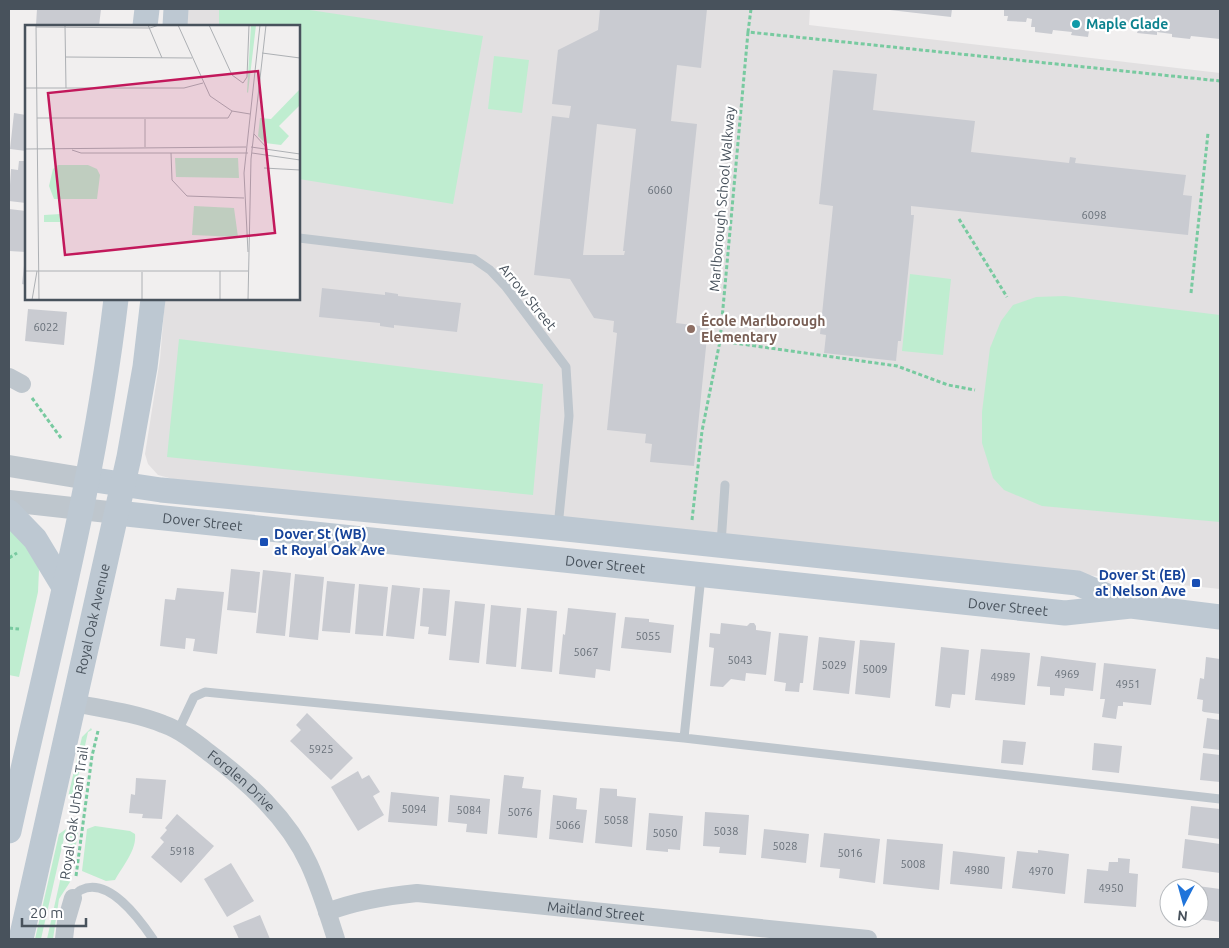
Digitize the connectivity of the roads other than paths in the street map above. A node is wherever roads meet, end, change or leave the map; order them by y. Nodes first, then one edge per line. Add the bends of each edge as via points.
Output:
1 (147, 9) edge
2 (176, 9) edge
3 (146, 25) edge
4 (175, 25) edge
5 (300, 238) edge
6 (116, 300) edge
7 (152, 300) edge
8 (9, 466) edge
9 (88, 479) junction
10 (123, 484) junction
11 (725, 486) dead end
12 (9, 501) edge
13 (82, 510) junction
14 (9, 512) edge
15 (117, 513) junction
16 (557, 528) junction
17 (721, 546) junction
18 (701, 575) junction
19 (64, 587) junction
20 (1131, 606) junction
21 (1220, 617) edge
22 (74, 703) junction
23 (178, 731) junction
24 (684, 738) junction
25 (1220, 799) edge
26 (9, 831) edge
27 (73, 898) joint
28 (327, 912) junction
29 (22, 939) edge
30 (64, 939) edge
31 (153, 939) edge
32 (336, 939) edge
33 (868, 939) edge

1 - 3 main road
2 - 4 main road
5 - 16 lane, Arrow Street via 474,259 506,287 566,367 569,416
6 - 9 main road
7 - 10 main road, Royal Oak Avenue via 145,367
8 - 9 street
9 - 10 main road, Dover Street
9 - 13 main road
10 - 15 main road, Royal Oak Avenue
10 - 16 main road, Dover Street
11 - 17 lane
12 - 13 street, Dover Street
13 - 15 street, Dover Street
13 - 19 main road
14 - 19 main road via 35,538
15 - 18 main road, Dover Street
15 - 22 main road, Royal Oak Avenue
16 - 17 main road, Dover Street
17 - 20 main road, Dover Street via 1077,584
18 - 20 main road, Dover Street via 1065,613
18 - 24 lane
19 - 26 main road
20 - 21 main road, Dover Street
22 - 23 street, Forglen Drive via 151,719
22 - 29 main road, Royal Oak Avenue
23 - 24 lane via 194,696 205,692
23 - 28 street, Forglen Drive via 228,767 274,811 309,864
24 - 25 lane
27 - 30 street
27 - 31 lane via 81,890 96,887 111,893 127,906
28 - 32 street, Forglen Drive
28 - 33 street, Maitland Street via 359,902 417,893

